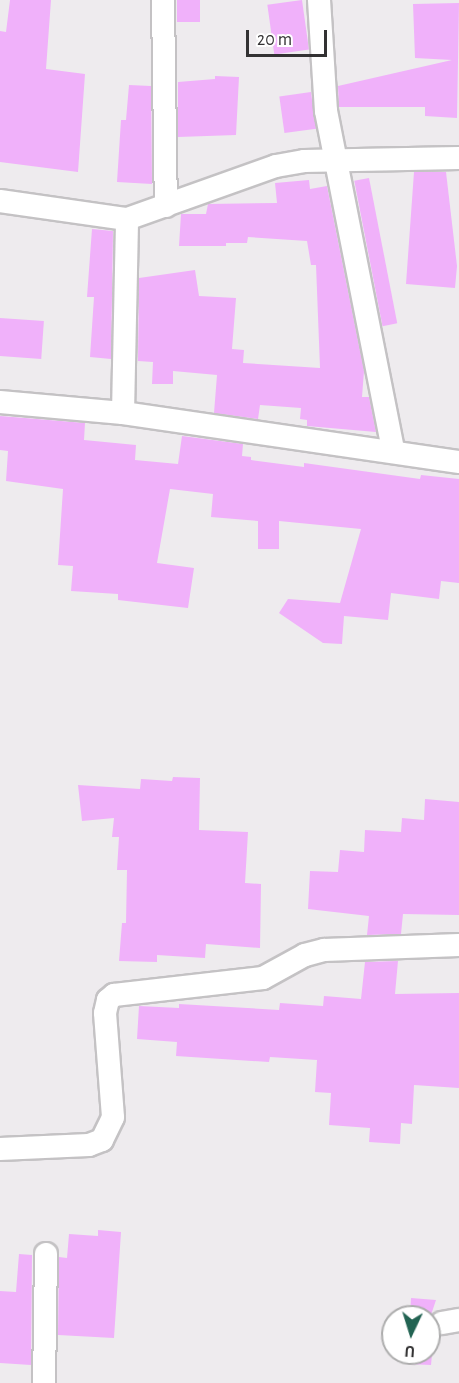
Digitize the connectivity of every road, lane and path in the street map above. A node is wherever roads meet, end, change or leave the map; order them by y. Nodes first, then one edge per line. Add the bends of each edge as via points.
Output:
1 (163, 0) edge
2 (319, 0) edge
3 (459, 158) edge
4 (336, 159) junction
5 (0, 201) edge
6 (166, 206) junction
7 (127, 219) junction
8 (0, 402) edge
9 (123, 413) junction
10 (393, 450) junction
11 (459, 462) edge
12 (459, 945) edge
13 (0, 1149) edge
14 (46, 1254) dead end
15 (44, 1383) edge

1 - 6 street
2 - 4 street via 326,111
3 - 4 street
4 - 6 street via 276,166
4 - 10 street
5 - 7 street
6 - 7 street
7 - 9 street
8 - 9 street
9 - 10 street
10 - 11 street
12 - 13 street via 324,950 305,955 263,978 114,995 105,1013 113,1117 102,1140
14 - 15 street

